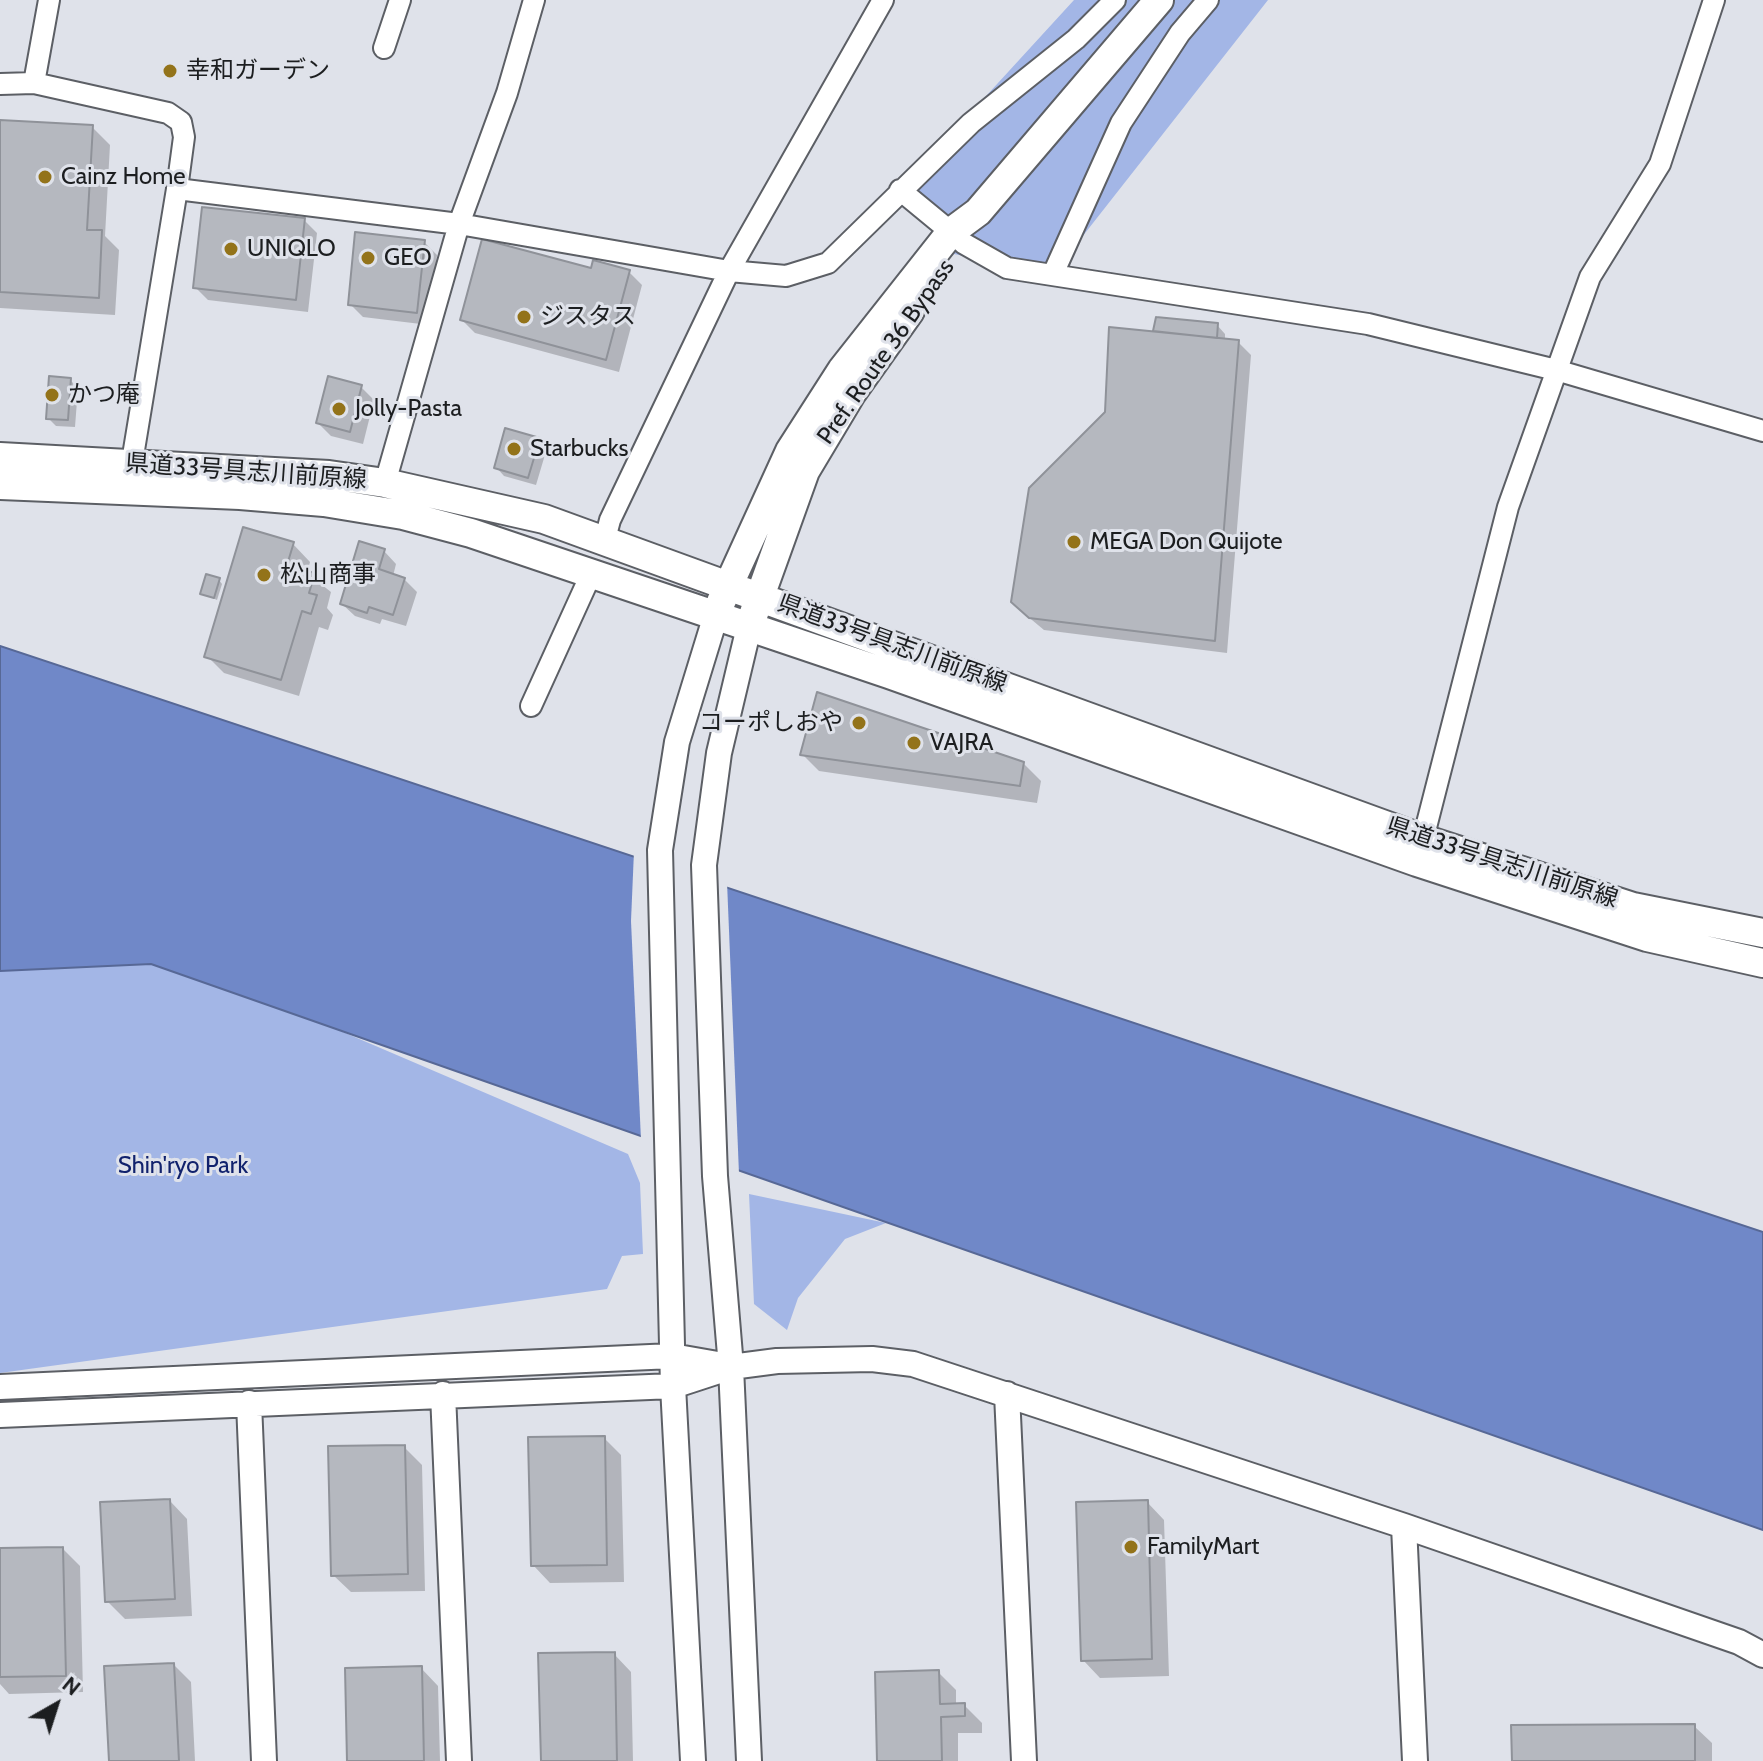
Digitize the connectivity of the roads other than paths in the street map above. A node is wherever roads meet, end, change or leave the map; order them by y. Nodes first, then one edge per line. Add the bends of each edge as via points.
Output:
1 (49, 0) edge
2 (400, 0) edge
3 (534, 0) edge
4 (883, 0) edge
5 (1115, 0) edge
6 (1159, 0) edge
7 (1208, 0) edge
8 (1714, 0) edge
9 (384, 48) dead end
10 (34, 83) junction
11 (0, 84) edge
12 (177, 189) junction
13 (900, 190) junction
14 (459, 224) junction
15 (965, 230) junction
16 (729, 271) junction
17 (1053, 274) junction
18 (1556, 370) junction
19 (1763, 431) edge
20 (0, 457) edge
21 (132, 462) junction
22 (385, 483) junction
23 (0, 485) edge
24 (605, 539) junction
25 (592, 572) junction
26 (728, 585) junction
27 (760, 596) junction
28 (716, 615) junction
29 (749, 627) junction
30 (531, 706) dead end
31 (1423, 839) junction
32 (1763, 933) edge
33 (1713, 953) junction
34 (1763, 963) edge
35 (1763, 970) edge
36 (672, 1356) junction
37 (731, 1367) junction
38 (673, 1386) junction
39 (0, 1387) edge
40 (443, 1394) junction
41 (1007, 1394) junction
42 (249, 1403) junction
43 (0, 1415) edge
44 (1404, 1526) junction
45 (1763, 1655) edge
46 (264, 1761) edge
47 (459, 1761) edge
48 (693, 1761) edge
49 (749, 1761) edge
50 (1024, 1761) edge
51 (1415, 1761) edge

1 - 10 street
2 - 9 street
3 - 14 street
4 - 16 street
5 - 13 street
6 - 15 main road
7 - 17 street via 1121,123
8 - 18 street via 1660,164 1590,277
10 - 11 street
10 - 12 street via 168,113 181,122
12 - 14 street
12 - 21 street
13 - 15 street
13 - 16 street via 828,263 786,276
14 - 16 street
14 - 22 street
15 - 17 street via 992,263
15 - 26 main road via 883,315 804,426
15 - 27 main road, Pref. Route 36 Bypass via 851,394 805,471
16 - 24 street
17 - 18 street via 1368,324
18 - 19 street
18 - 31 street via 1508,507
20 - 21 main road, 県道33号具志川前原線
21 - 22 main road, 県道33号具志川前原線
22 - 24 main road, 県道33号具志川前原線 via 513,511
23 - 25 main road, 県道33号具志川前原線 via 324,502 403,515
24 - 26 main road, 県道33号具志川前原線
25 - 28 main road, 県道33号具志川前原線
25 - 30 street
26 - 27 main road, 県道33号具志川前原線
26 - 28 main road
27 - 29 main road, Pref. Route 36 Bypass
27 - 31 main road, 県道33号具志川前原線
28 - 29 main road, 県道33号具志川前原線
28 - 36 street via 677,742 660,850
29 - 33 main road, 県道33号具志川前原線 via 1417,862 1647,937
29 - 37 street via 719,753 704,865 715,1176
31 - 32 main road, 県道33号具志川前原線 via 1633,907
33 - 34 main road, 県道33号具志川前原線
33 - 35 main road
36 - 37 street
36 - 38 street
36 - 39 street
37 - 38 street
37 - 41 street via 872,1359 913,1364
37 - 49 street
38 - 40 street
38 - 48 street
40 - 42 street
40 - 47 street
41 - 44 street
41 - 50 street
42 - 43 street
42 - 46 street
44 - 45 street via 1739,1642
44 - 51 street

